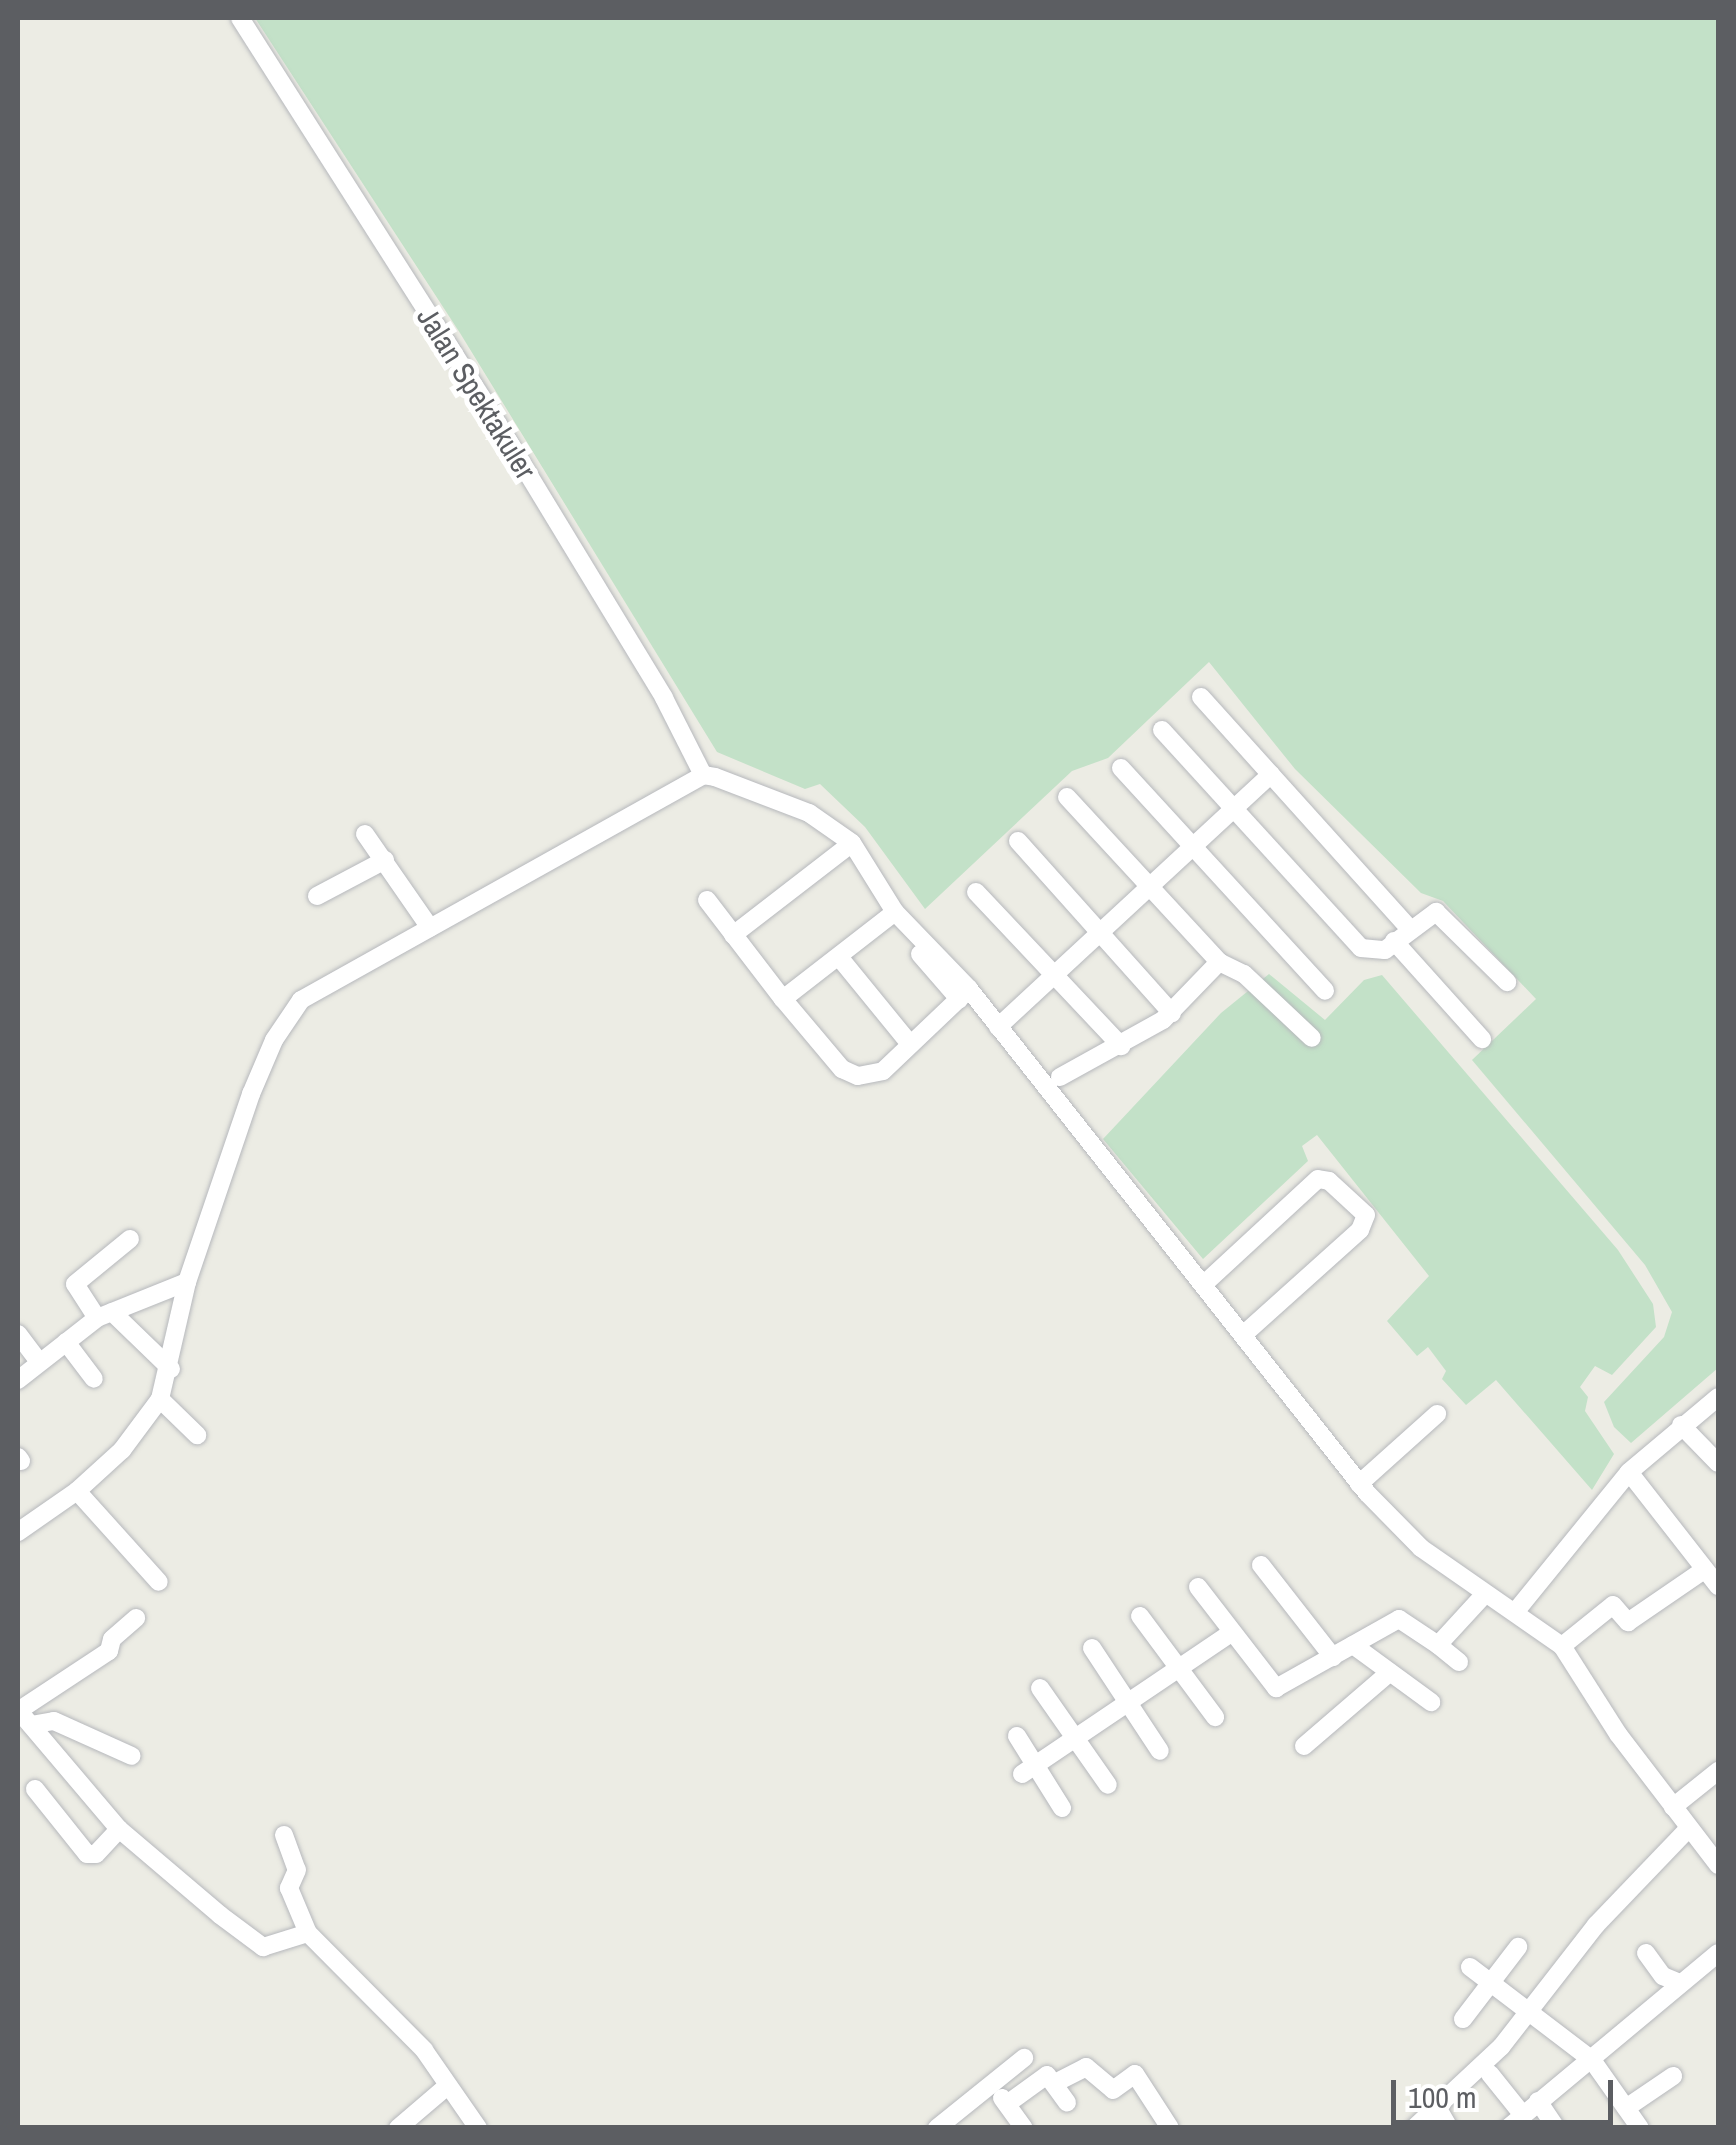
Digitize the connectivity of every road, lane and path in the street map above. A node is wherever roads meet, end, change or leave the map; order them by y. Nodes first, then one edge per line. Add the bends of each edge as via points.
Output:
1 (240, 18) edge
2 (1201, 696) dead end
3 (1162, 730) dead end
4 (1122, 768) dead end
5 (1271, 774) junction
6 (702, 775) junction
7 (1067, 798) dead end
8 (1233, 808) junction
9 (366, 834) dead end
10 (1018, 841) dead end
11 (852, 843) junction
12 (1189, 846) junction
13 (385, 860) junction
14 (1146, 888) junction
15 (976, 892) dead end
16 (318, 896) dead end
17 (707, 900) dead end
18 (892, 914) junction
19 (430, 928) junction
20 (1410, 929) junction
21 (1100, 931) junction
22 (734, 935) junction
23 (1394, 942) junction
24 (839, 957) junction
25 (1219, 962) junction
26 (1053, 976) junction
27 (1507, 982) dead end
28 (1325, 992) dead end
29 (964, 994) junction
30 (783, 999) junction
31 (1172, 1013) junction
32 (998, 1028) junction
33 (1312, 1038) dead end
34 (1482, 1039) dead end
35 (910, 1044) junction
36 (1121, 1046) junction
37 (1060, 1077) dead end
38 (130, 1239) dead end
39 (187, 1282) junction
40 (1204, 1284) junction
41 (104, 1315) junction
42 (18, 1334) edge
43 (1244, 1334) junction
44 (66, 1342) junction
45 (39, 1362) junction
46 (171, 1370) junction
47 (94, 1379) dead end
48 (18, 1380) edge
49 (1718, 1397) edge
50 (160, 1399) junction
51 (1436, 1414) dead end
52 (1681, 1425) junction
53 (198, 1435) dead end
54 (1718, 1463) edge
55 (1629, 1472) junction
56 (1360, 1484) junction
57 (77, 1491) junction
58 (1690, 1525) dead end
59 (18, 1529) edge
60 (1674, 1537) junction
61 (1262, 1565) dead end
62 (1704, 1570) junction
63 (159, 1582) dead end
64 (1718, 1586) edge
65 (1198, 1587) dead end
66 (1483, 1596) junction
67 (1516, 1611) junction
68 (1140, 1616) dead end
69 (136, 1618) dead end
70 (1230, 1633) junction
71 (1353, 1645) junction
72 (1438, 1645) junction
73 (1562, 1646) junction
74 (1092, 1648) dead end
75 (1332, 1658) junction
76 (1458, 1662) dead end
77 (1179, 1669) junction
78 (1390, 1672) junction
79 (1040, 1688) dead end
80 (1127, 1702) junction
81 (1431, 1702) dead end
82 (22, 1715) edge
83 (1215, 1718) dead end
84 (1017, 1736) dead end
85 (1074, 1737) junction
86 (1304, 1746) dead end
87 (1160, 1751) dead end
88 (132, 1756) dead end
89 (1029, 1770) junction
90 (1718, 1771) edge
91 (1108, 1786) dead end
92 (35, 1789) dead end
93 (1673, 1807) junction
94 (1062, 1808) dead end
95 (1688, 1828) junction
96 (119, 1829) junction
97 (284, 1835) dead end
98 (1718, 1865) edge
99 (308, 1932) junction
100 (1518, 1947) dead end
101 (1646, 1953) dead end
102 (1718, 1953) edge
103 (1470, 1967) dead end
104 (1676, 1982) junction
105 (1490, 1984) junction
106 (1529, 2015) junction
107 (1464, 2019) dead end
108 (1024, 2058) dead end
109 (1592, 2060) junction
110 (1490, 2074) dead end
111 (1673, 2076) dead end
112 (1055, 2083) junction
113 (992, 2086) junction
114 (446, 2087) junction
115 (1538, 2102) junction
116 (1068, 2103) dead end
117 (1007, 2104) junction
118 (1626, 2108) junction
119 (1515, 2123) edge
120 (398, 2128) edge
121 (478, 2128) edge
122 (937, 2128) edge
123 (1024, 2128) edge
124 (1170, 2128) edge
125 (1414, 2128) edge
126 (1556, 2128) edge
127 (1640, 2128) edge

1 - 6 street, Jalan Spektakuler via 488,408 664,698
2 - 5 street
3 - 8 street
4 - 12 street
5 - 8 street
5 - 20 street
6 - 11 street via 809,813
6 - 19 street
7 - 14 street
8 - 12 street
8 - 23 street via 1360,948 1378,952
9 - 13 street
10 - 21 street
11 - 18 street
11 - 22 street
12 - 14 street
12 - 28 street
13 - 16 street
13 - 19 street
14 - 21 street
14 - 25 street
15 - 26 street
17 - 22 street
18 - 24 street
18 - 29 street
19 - 39 street via 300,1000 285,1018 225,1160
20 - 23 street
20 - 27 street via 1428,914 1440,914
21 - 26 street
21 - 31 street
22 - 30 street
23 - 34 street
24 - 30 street
24 - 35 street
25 - 31 street
25 - 33 street via 1244,974
26 - 32 street
26 - 36 street
29 - 32 street
29 - 35 street
30 - 35 street via 850,1075 883,1072
31 - 36 street
32 - 40 street
36 - 37 street
38 - 41 street via 75,1284
39 - 41 street
39 - 46 street
40 - 43 street
40 - 43 street via 1318,1180 1329,1181 1366,1215 1360,1230
41 - 44 street
41 - 46 street
42 - 45 street
43 - 56 street
44 - 45 street
44 - 47 street
45 - 48 street
46 - 50 street
49 - 52 street
50 - 53 street
50 - 57 street via 122,1450
51 - 56 street
52 - 54 street
52 - 55 street
55 - 60 street
55 - 67 street
56 - 66 street via 1412,1540
57 - 59 street
57 - 63 street
58 - 60 street
60 - 62 street
61 - 75 street
62 - 64 street
62 - 73 street via 1628,1622 1613,1605
65 - 70 street
66 - 67 street
66 - 72 street
67 - 73 street
68 - 77 street
69 - 82 street via 112,1639 110,1651
70 - 75 street via 1276,1688
70 - 77 street
71 - 72 street via 1403,1618
71 - 75 street
71 - 78 street
72 - 76 street
73 - 93 street
74 - 80 street
77 - 80 street
77 - 83 street
78 - 81 street
78 - 86 street
79 - 85 street
80 - 85 street
80 - 87 street
82 - 88 street via 54,1721
82 - 96 street
84 - 89 street
85 - 89 street
85 - 91 street
89 - 94 street
90 - 93 street
92 - 96 street via 87,1854 96,1854
93 - 95 street
95 - 98 street
95 - 106 street via 1596,1924
96 - 99 street via 261,1946
97 - 99 street via 297,1870 289,1888
99 - 114 street via 424,2050
100 - 105 street
101 - 104 street
102 - 104 street
103 - 105 street
104 - 109 street
105 - 106 street
105 - 107 street
106 - 109 street
106 - 125 street
108 - 113 street
109 - 115 street
109 - 118 street
110 - 119 street
111 - 118 street
112 - 116 street
112 - 117 street via 1044,2076
112 - 124 street via 1086,2067 1112,2090 1134,2074
113 - 117 street
113 - 122 street
114 - 120 street
114 - 121 street
115 - 119 street
115 - 126 street
117 - 123 street
118 - 127 street

